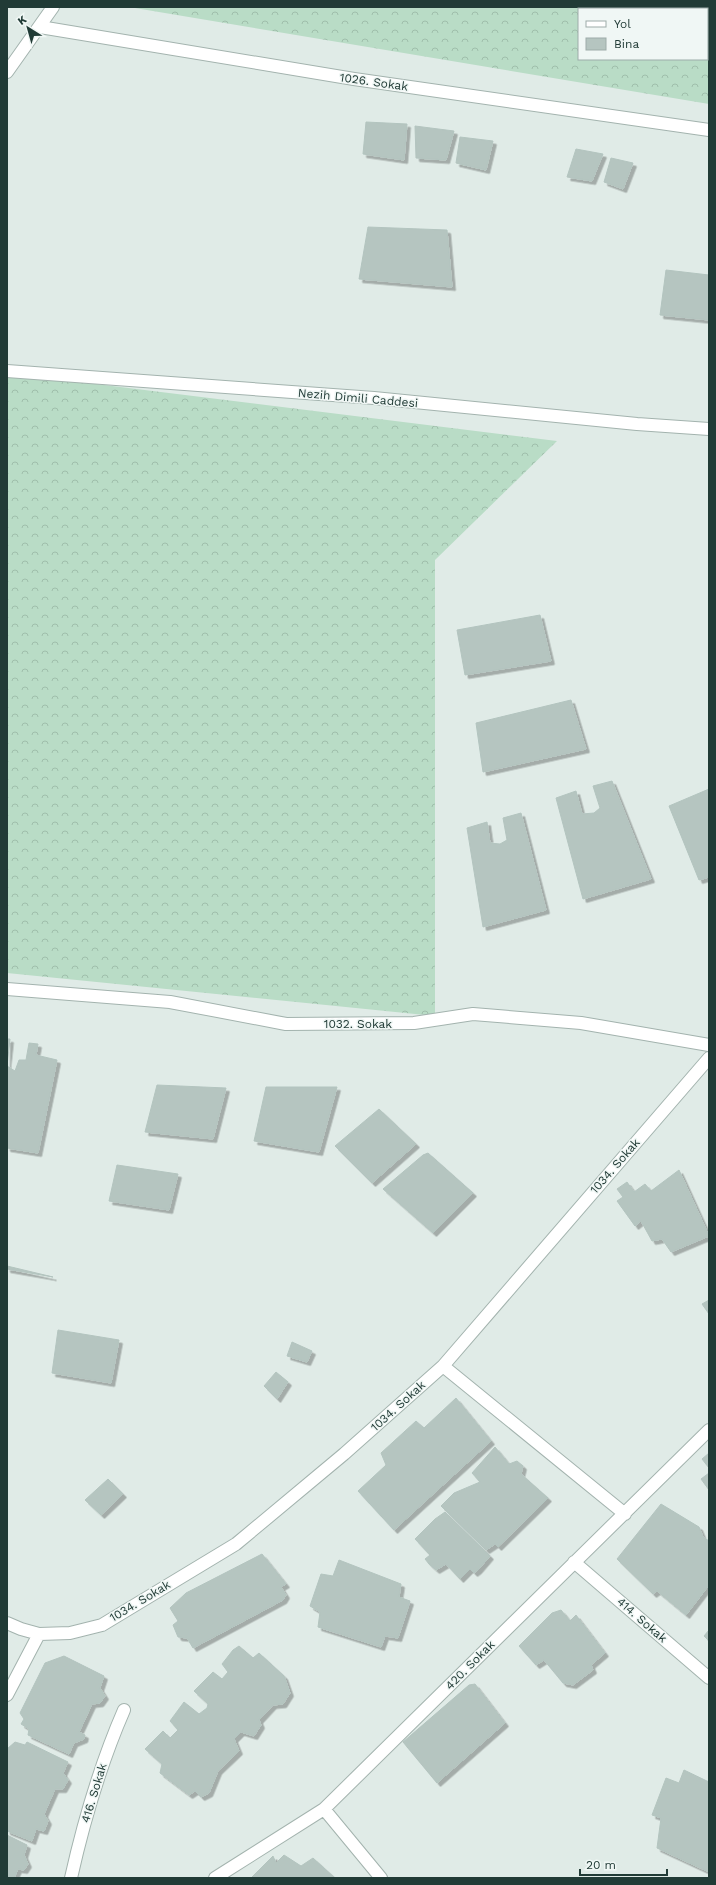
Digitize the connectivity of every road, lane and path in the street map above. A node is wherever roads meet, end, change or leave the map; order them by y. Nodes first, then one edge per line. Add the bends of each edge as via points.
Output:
1 (53, 7) edge
2 (40, 27) junction
3 (7, 72) edge
4 (709, 130) edge
5 (7, 371) edge
6 (709, 429) edge
7 (7, 989) edge
8 (709, 1046) edge
9 (709, 1058) edge
10 (443, 1366) junction
11 (709, 1430) edge
12 (625, 1514) junction
13 (574, 1562) junction
14 (7, 1623) edge
15 (39, 1634) junction
16 (709, 1678) edge
17 (7, 1695) edge
18 (124, 1710) dead end
19 (324, 1810) junction
20 (71, 1878) edge
21 (215, 1878) edge
22 (381, 1878) edge

1 - 2 street
2 - 3 street
2 - 4 street, 1026. Sokak via 354,79
5 - 6 street, Nezih Dimili Caddesi via 374,398
7 - 8 street, 1032. Sokak via 170,1002 286,1024 414,1023 473,1014 581,1023
9 - 10 street, 1034. Sokak
10 - 12 street
10 - 15 street, 1034. Sokak via 344,1454 236,1544 102,1625 70,1633
11 - 12 street, 420. Sokak
12 - 13 street, 420. Sokak
13 - 16 street, 414. Sokak
13 - 19 street, 420. Sokak
14 - 15 street, 1034. Sokak
15 - 17 street
18 - 20 street, 416. Sokak via 107,1749 91,1798
19 - 21 street, 420. Sokak
19 - 22 street

